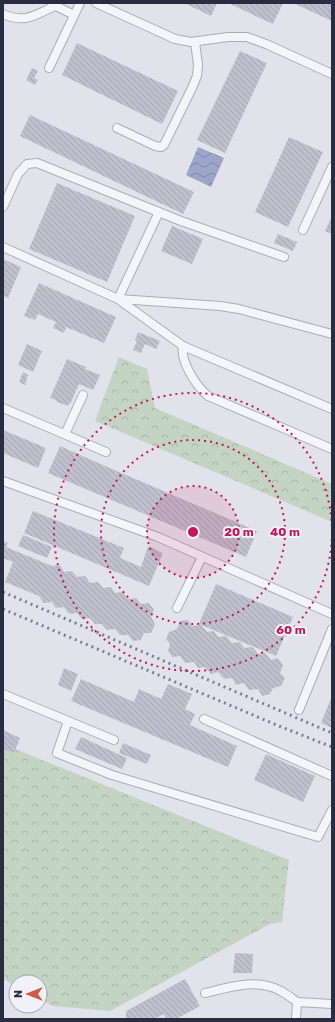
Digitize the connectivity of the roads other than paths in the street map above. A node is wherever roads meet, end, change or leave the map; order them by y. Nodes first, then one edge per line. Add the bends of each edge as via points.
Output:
1 (80, 3) edge
2 (96, 3) edge
3 (53, 4) edge
4 (3, 14) edge
5 (74, 15) junction
6 (195, 42) junction
7 (49, 68) dead end
8 (332, 74) edge
9 (117, 128) dead end
10 (332, 167) edge
11 (3, 207) edge
12 (159, 212) junction
13 (303, 230) dead end
14 (3, 247) edge
15 (284, 257) dead end
16 (118, 299) junction
17 (332, 334) edge
18 (183, 346) junction
19 (83, 395) dead end
20 (3, 408) edge
21 (332, 409) edge
22 (65, 434) junction
23 (332, 449) edge
24 (106, 452) dead end
25 (3, 481) edge
26 (202, 556) junction
27 (177, 608) dead end
28 (332, 614) edge
29 (332, 629) edge
30 (3, 694) edge
31 (299, 710) dead end
32 (204, 719) dead end
33 (68, 721) junction
34 (114, 740) dead end
35 (332, 776) edge
36 (332, 810) edge
37 (205, 993) dead end
38 (297, 1002) junction
39 (332, 1004) edge
40 (296, 1019) edge

1 - 5 lane
2 - 6 lane via 171,38
3 - 4 lane via 25,18
3 - 5 lane
5 - 7 lane
6 - 8 lane via 247,37
6 - 9 lane via 198,65 195,82 164,145 155,146
10 - 13 lane
11 - 12 lane via 18,174 32,162
12 - 15 lane
12 - 16 lane
14 - 16 lane
16 - 17 lane via 220,306
16 - 18 lane
18 - 21 lane
18 - 23 lane via 183,358 188,369 208,396
19 - 22 lane
20 - 22 lane
22 - 24 lane
25 - 26 lane via 158,537
26 - 27 lane
26 - 28 lane
29 - 31 lane
30 - 33 lane
32 - 35 lane
33 - 34 lane
33 - 36 lane via 57,753 112,775 318,837
37 - 38 lane via 260,985 281,991
38 - 39 lane
38 - 40 lane

